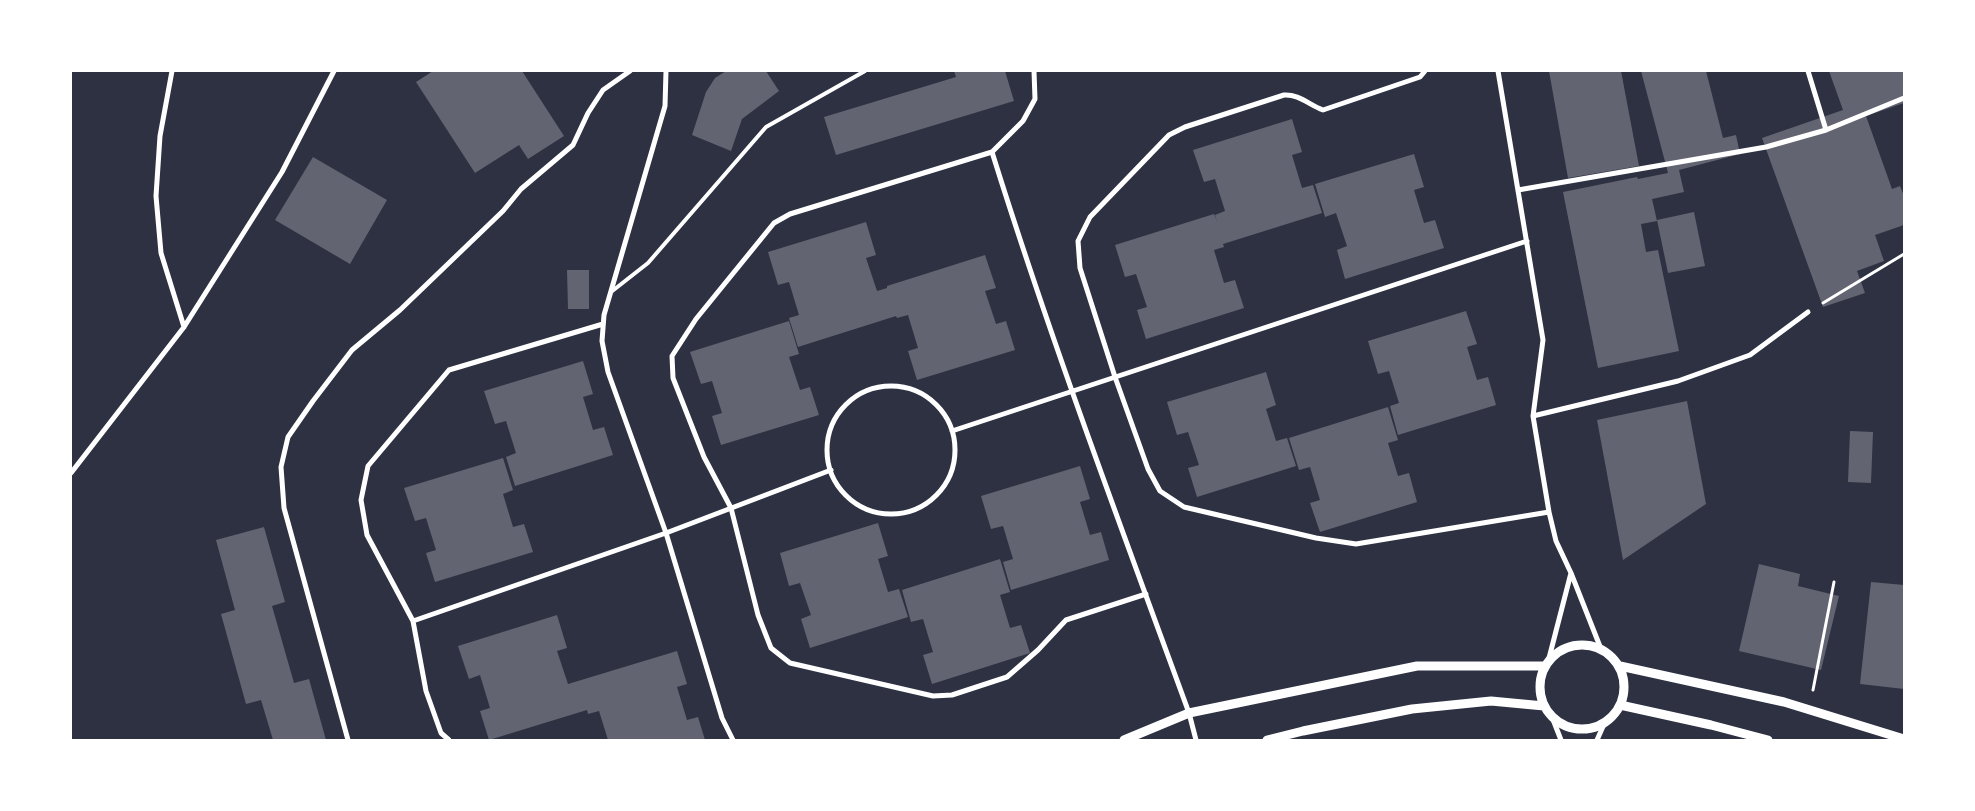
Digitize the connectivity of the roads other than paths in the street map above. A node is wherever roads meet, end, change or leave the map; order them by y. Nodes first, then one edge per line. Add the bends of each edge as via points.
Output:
1 (172, 71) edge
2 (334, 71) edge
3 (630, 71) edge
4 (666, 71) edge
5 (865, 71) edge
6 (1034, 71) edge
7 (1425, 71) edge
8 (1498, 71) edge
9 (1808, 71) edge
10 (1904, 98) edge
11 (1826, 130) junction
12 (992, 152) junction
13 (1518, 190) junction
14 (1527, 241) junction
15 (610, 292) junction
16 (1808, 312) road end
17 (603, 324) junction
18 (184, 327) junction
19 (1115, 377) junction
20 (1072, 391) junction
21 (1533, 416) junction
22 (952, 431) junction
23 (831, 470) junction
24 (71, 473) edge
25 (731, 508) junction
26 (1549, 512) junction
27 (666, 533) junction
28 (1571, 573) junction
29 (1146, 594) junction
30 (413, 621) junction
31 (1601, 649) junction
32 (1546, 664) junction
33 (1620, 666) junction
34 (1620, 705) junction
35 (1544, 706) junction
36 (1189, 713) junction
37 (1552, 718) junction
38 (1605, 722) junction
39 (1904, 739) edge
40 (348, 740) edge
41 (449, 740) edge
42 (734, 740) edge
43 (1124, 740) edge
44 (1196, 740) edge
45 (1267, 740) edge
46 (1561, 740) edge
47 (1597, 740) edge
48 (1768, 740) edge

1 - 18 street via 160,136 156,196 161,253
2 - 18 street via 282,172
3 - 40 street via 603,90 573,145 521,189 503,211 400,310 352,350 288,437 281,467 284,508
4 - 15 street via 665,106
5 - 15 lane via 766,127 648,263
6 - 12 street via 1035,99 1023,121
7 - 19 street via 1420,77 1323,110 1294,94 1284,94 1169,135 1090,217 1078,241 1080,268
8 - 13 street
9 - 11 street
10 - 11 street
11 - 13 street via 1766,147
12 - 20 street
12 - 25 street via 790,214 774,223 696,319 672,356 673,378 704,457
13 - 14 street
14 - 19 street
14 - 21 street via 1544,340
15 - 17 street
16 - 21 street via 1750,355 1678,381
17 - 27 street via 602,341 608,372
17 - 30 street via 449,370 368,466 361,500 368,535
18 - 24 street
19 - 20 street
19 - 26 street via 1148,469 1160,491 1184,507 1316,538 1356,544
20 - 22 street
20 - 29 street
21 - 26 street
22 - 23 street via 955,441 953,466 944,486 928,502 908,511 888,514 866,509 847,497
22 - 23 street via 934,402 915,390 893,386 872,388 853,399 837,415 828,435 827,458
23 - 25 street
25 - 27 street
25 - 29 street via 758,615 772,648 790,663 933,696 952,695 1007,677 1066,620
26 - 28 street via 1556,541
27 - 30 street
27 - 42 street via 722,718
28 - 31 street
28 - 32 street
29 - 36 street
30 - 41 street via 426,692 441,733
31 - 32 street via 1576,644 1563,649
31 - 33 street
32 - 35 street via 1540,679
32 - 36 street via 1417,666
33 - 34 street via 1625,690
33 - 39 street via 1784,702
34 - 38 street
34 - 48 street
35 - 37 street
35 - 45 street via 1491,701 1412,709
36 - 43 street
36 - 44 street
37 - 38 street via 1578,729 1592,728
37 - 46 street
38 - 47 street

